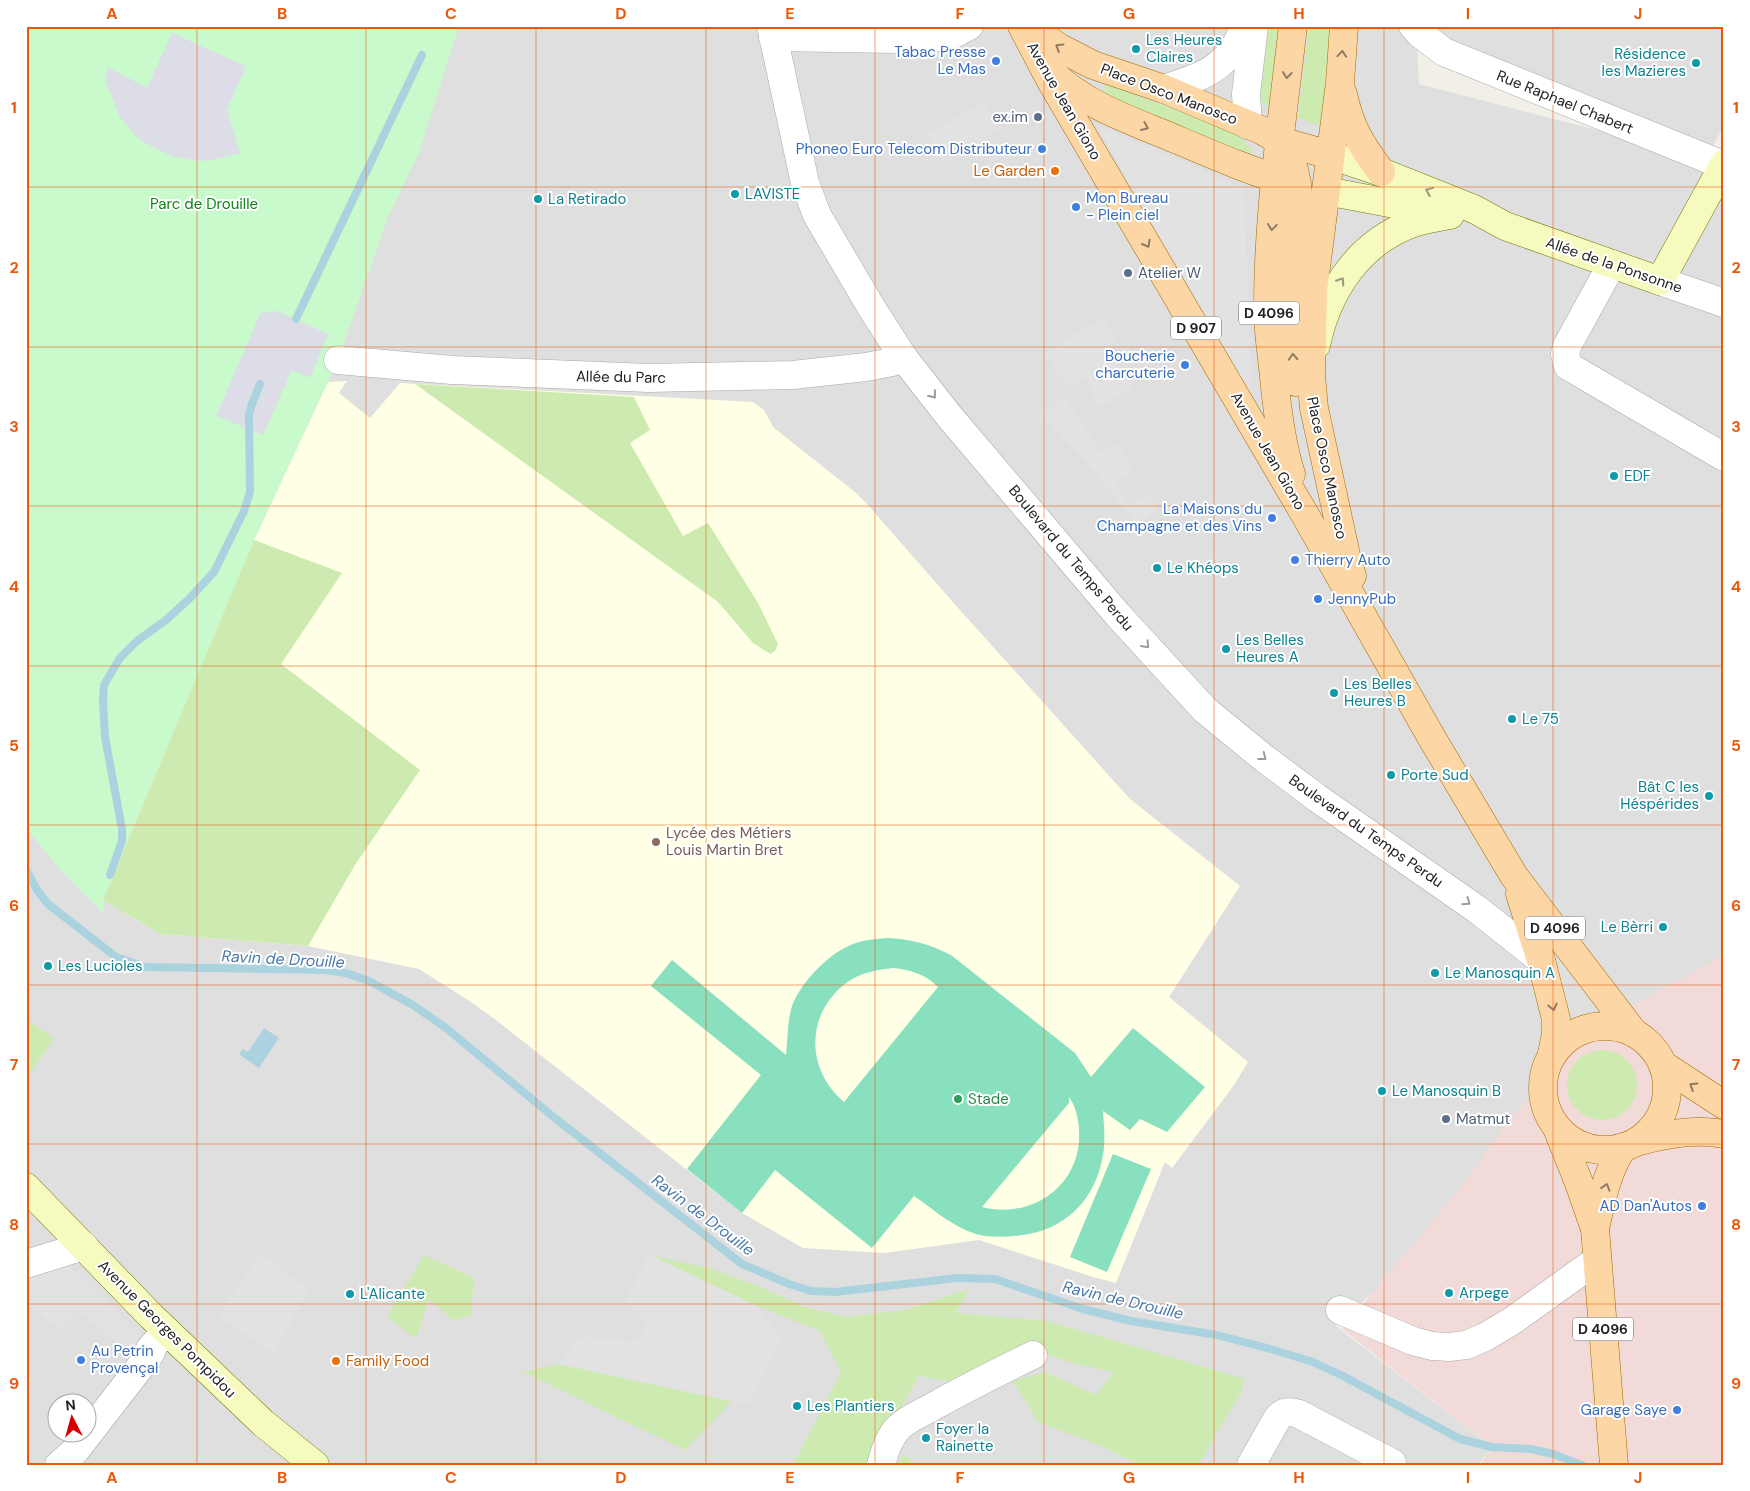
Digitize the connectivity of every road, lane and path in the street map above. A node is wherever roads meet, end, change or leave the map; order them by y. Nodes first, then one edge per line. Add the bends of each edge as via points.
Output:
1 (969, 26) edge
2 (1022, 26) edge
3 (1027, 26) edge
4 (1245, 26) edge
5 (1254, 26) edge
6 (1293, 26) edge
7 (1344, 26) edge
8 (1413, 26) edge
9 (772, 32) edge
10 (1093, 65) junction
11 (1340, 83) junction
12 (1164, 89) junction
13 (1069, 100) junction
14 (1248, 125) junction
15 (1280, 140) junction
16 (1330, 155) junction
17 (1724, 165) edge
18 (1381, 172) junction
19 (1286, 181) junction
20 (1326, 191) junction
21 (1450, 215) junction
22 (1505, 226) junction
23 (1612, 264) junction
24 (1660, 281) junction
25 (1724, 303) edge
26 (903, 357) junction
27 (338, 360) dead end
28 (1311, 376) junction
29 (1724, 457) edge
30 (1304, 513) junction
31 (1346, 555) junction
32 (1370, 627) junction
33 (1514, 876) junction
34 (1541, 960) junction
35 (1634, 1033) junction
36 (1552, 1054) junction
37 (1663, 1065) junction
38 (1724, 1105) edge
39 (1556, 1126) junction
40 (1724, 1134) edge
41 (1630, 1145) junction
42 (26, 1187) edge
43 (1595, 1229) junction
44 (84, 1246) junction
45 (1597, 1260) junction
46 (26, 1264) edge
47 (1340, 1310) dead end
48 (166, 1331) junction
49 (1033, 1355) dead end
50 (1392, 1463) dead end
51 (60, 1465) edge
52 (315, 1465) edge
53 (881, 1465) edge
54 (1251, 1465) edge
55 (1614, 1465) edge

1 - 9 street via 954,34 938,37 898,39
2 - 13 main road, Avenue Jean Giono / D 907 via 1043,64
10 -> 3 main road, Place Osco Manosco
4 - 12 street via 1223,62 1194,79
5 - 14 street via 1246,88
6 -> 15 main road, D 4096
11 -> 7 main road, D 4096
8 - 17 street, Rue Raphael Chabert via 1444,52
9 - 26 street, Boulevard du Temps Perdu via 811,200 828,234
10 - 12 main road, Place Osco Manosco
10 - 13 main road via 1077,77
11 - 16 main road, D 4096
11 - 18 main road via 1356,136
12 - 14 main road, Place Osco Manosco
13 -> 19 main road, D 907 via 1100,108 1245,168
13 -> 30 main road, Avenue Jean Giono / D 907
14 - 15 main road, Place Osco Manosco
15 - 16 main road, Place Osco Manosco
15 - 19 main road, D 4096
16 - 18 street, Allée de la Ponsonne
16 - 20 main road, Place Osco Manosco / D 4096
17 - 24 street
22 -> 18 street, Allée de la Ponsonne via 1474,209
19 - 20 main road
19 -> 30 main road, D 4096 via 1269,269 1268,319 1276,406 1289,467
31 -> 19 main road via 1320,494 1306,447 1295,384 1292,326 1299,217
20 - 21 street, Allée de la Ponsonne
20 - 28 main road, Place Osco Manosco / D 4096 via 1313,290
21 - 22 street, Allée de la Ponsonne
28 -> 21 street via 1317,343 1333,293 1358,260 1373,246 1406,227
22 - 23 street, Allée de la Ponsonne
23 - 24 street, Allée de la Ponsonne
23 - 29 street via 1567,346 1568,366
24 - 25 street, Allée de la Ponsonne
26 - 27 street, Allée du Parc via 866,367 793,375 649,378 452,370
26 -> 34 street, Boulevard du Temps Perdu via 1117,614 1199,704 1265,759 1478,910
28 - 31 main road, Place Osco Manosco / D 4096 via 1314,408
30 - 32 main road, Avenue Jean Giono / D 4096
31 - 32 main road, Place Osco Manosco / D 4096
32 - 33 main road, Avenue Jean Giono / D 4096
33 - 34 main road, Avenue Jean Giono / D 4096
33 - 35 main road, Avenue Jean Giono / D 4096
34 -> 36 main road, Avenue Jean Giono / D 4096 via 1556,1019
35 - 36 main road via 1616,1026 1596,1026 1579,1031
35 - 37 main road via 1656,1052
36 - 39 main road via 1545,1072 1543,1091 1546,1109
38 -> 37 main road
37 - 41 main road via 1667,1082 1666,1100 1660,1117 1650,1131
39 - 41 main road via 1570,1139 1586,1147 1605,1150
39 - 43 main road, D 4096
40 - 41 main road via 1670,1134
43 -> 41 main road, D 4096 via 1610,1172 1616,1159
42 - 44 street, Avenue Georges Pompidou
43 - 45 main road, D 4096
44 - 46 street
44 - 48 street, Avenue Georges Pompidou
45 - 47 street via 1512,1321 1466,1345 1432,1346 1413,1341
45 - 55 main road, D 4096
48 - 51 street via 115,1402
48 - 52 street, Avenue Georges Pompidou via 263,1423
49 - 53 street via 910,1419 893,1435
50 - 54 street via 1299,1414 1286,1411 1277,1419

